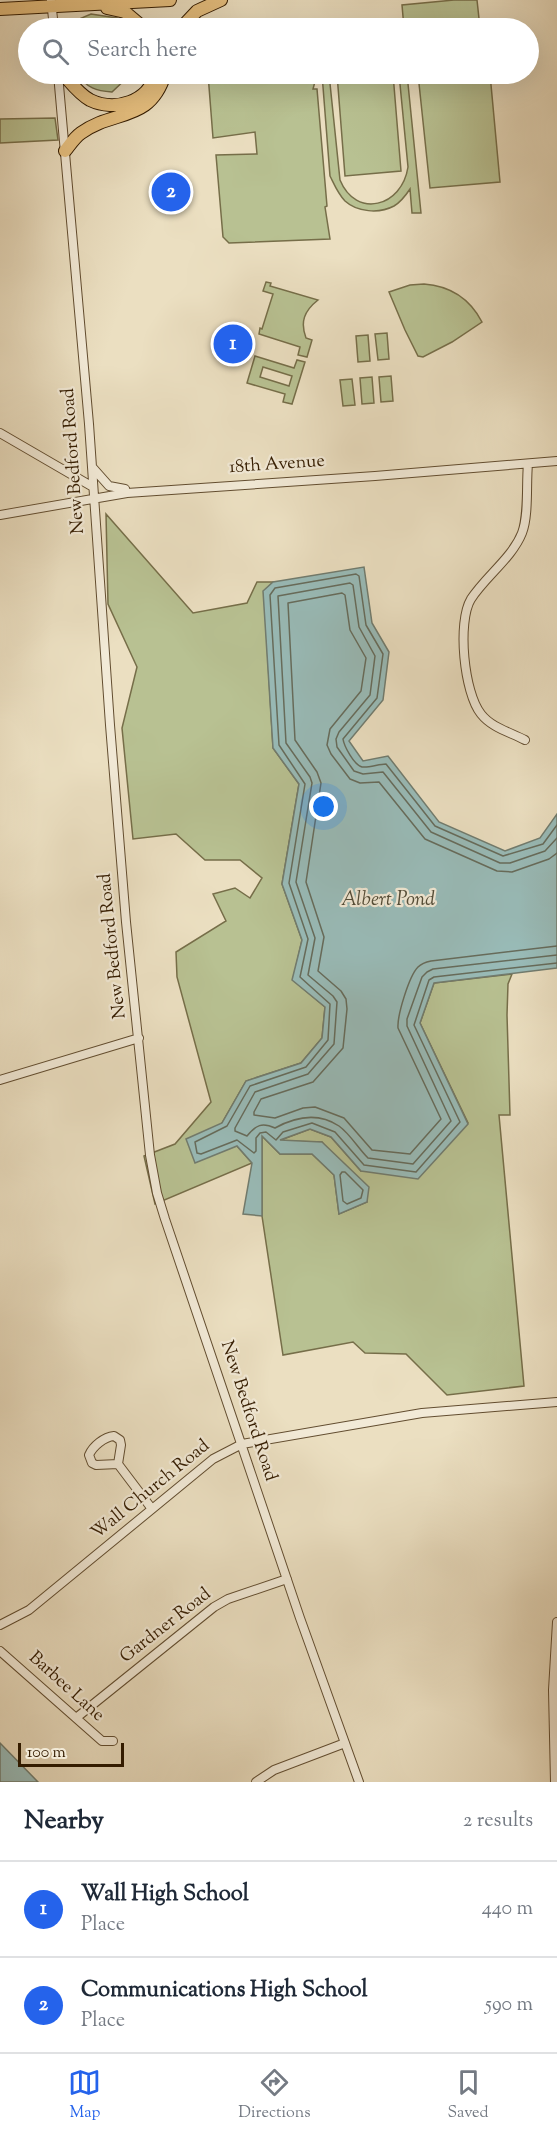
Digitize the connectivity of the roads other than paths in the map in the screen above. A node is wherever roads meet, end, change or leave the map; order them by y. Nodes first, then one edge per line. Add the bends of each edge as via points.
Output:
1 (170, 0) edge
2 (221, 0) edge
3 (51, 3) edge
4 (85, 5) junction
5 (0, 9) edge
6 (53, 18) edge
7 (132, 18) edge
8 (191, 18) edge
9 (59, 84) edge
10 (72, 84) edge
11 (151, 84) edge
12 (161, 84) edge
13 (65, 151) junction
14 (0, 433) edge
15 (557, 461) edge
16 (528, 464) junction
17 (92, 467) junction
18 (93, 487) junction
19 (159, 490) junction
20 (93, 498) junction
21 (0, 515) edge
22 (525, 740) dead end
23 (139, 1038) junction
24 (0, 1080) edge
25 (557, 1402) edge
26 (242, 1444) junction
27 (118, 1464) dead end
28 (152, 1509) junction
29 (287, 1579) junction
30 (557, 1622) edge
31 (0, 1625) edge
32 (0, 1651) edge
33 (76, 1719) junction
34 (113, 1741) dead end
35 (345, 1743) junction
36 (256, 1782) edge
37 (359, 1782) edge
38 (555, 1782) edge

1 - 4 highway
2 - 8 highway
3 - 4 highway
3 - 5 highway
3 - 6 street
4 - 7 highway via 125,12
9 - 13 street, New Bedford Road
10 - 11 highway via 90,100 118,105 132,101
12 - 13 highway via 145,106 84,131
13 - 17 street, New Bedford Road
14 - 18 street
15 - 16 street, 18th Avenue
16 - 19 street, 18th Avenue
16 - 22 street via 522,532 516,545 472,597 464,628 469,691 475,705 492,724
17 - 18 street, New Bedford Road
17 - 19 street via 104,482 117,489
18 - 20 street, New Bedford Road
19 - 20 street, 18th Avenue
20 - 21 street, 18th Avenue
20 - 23 street, New Bedford Road via 126,922
23 - 24 street
23 - 26 street, New Bedford Road via 157,1193
25 - 26 street, Wall Church Road via 422,1413
26 - 28 street, Wall Church Road via 220,1453
26 - 29 street, New Bedford Road
27 - 28 street
28 - 31 street, Wall Church Road via 29,1610
29 - 33 street, Gardner Road via 214,1607
29 - 35 street, New Bedford Road
30 - 38 street via 553,1690
32 - 33 street, Barbee Lane
33 - 34 street, Barbee Lane via 102,1741
35 - 36 street via 274,1770
35 - 37 street, New Bedford Road

